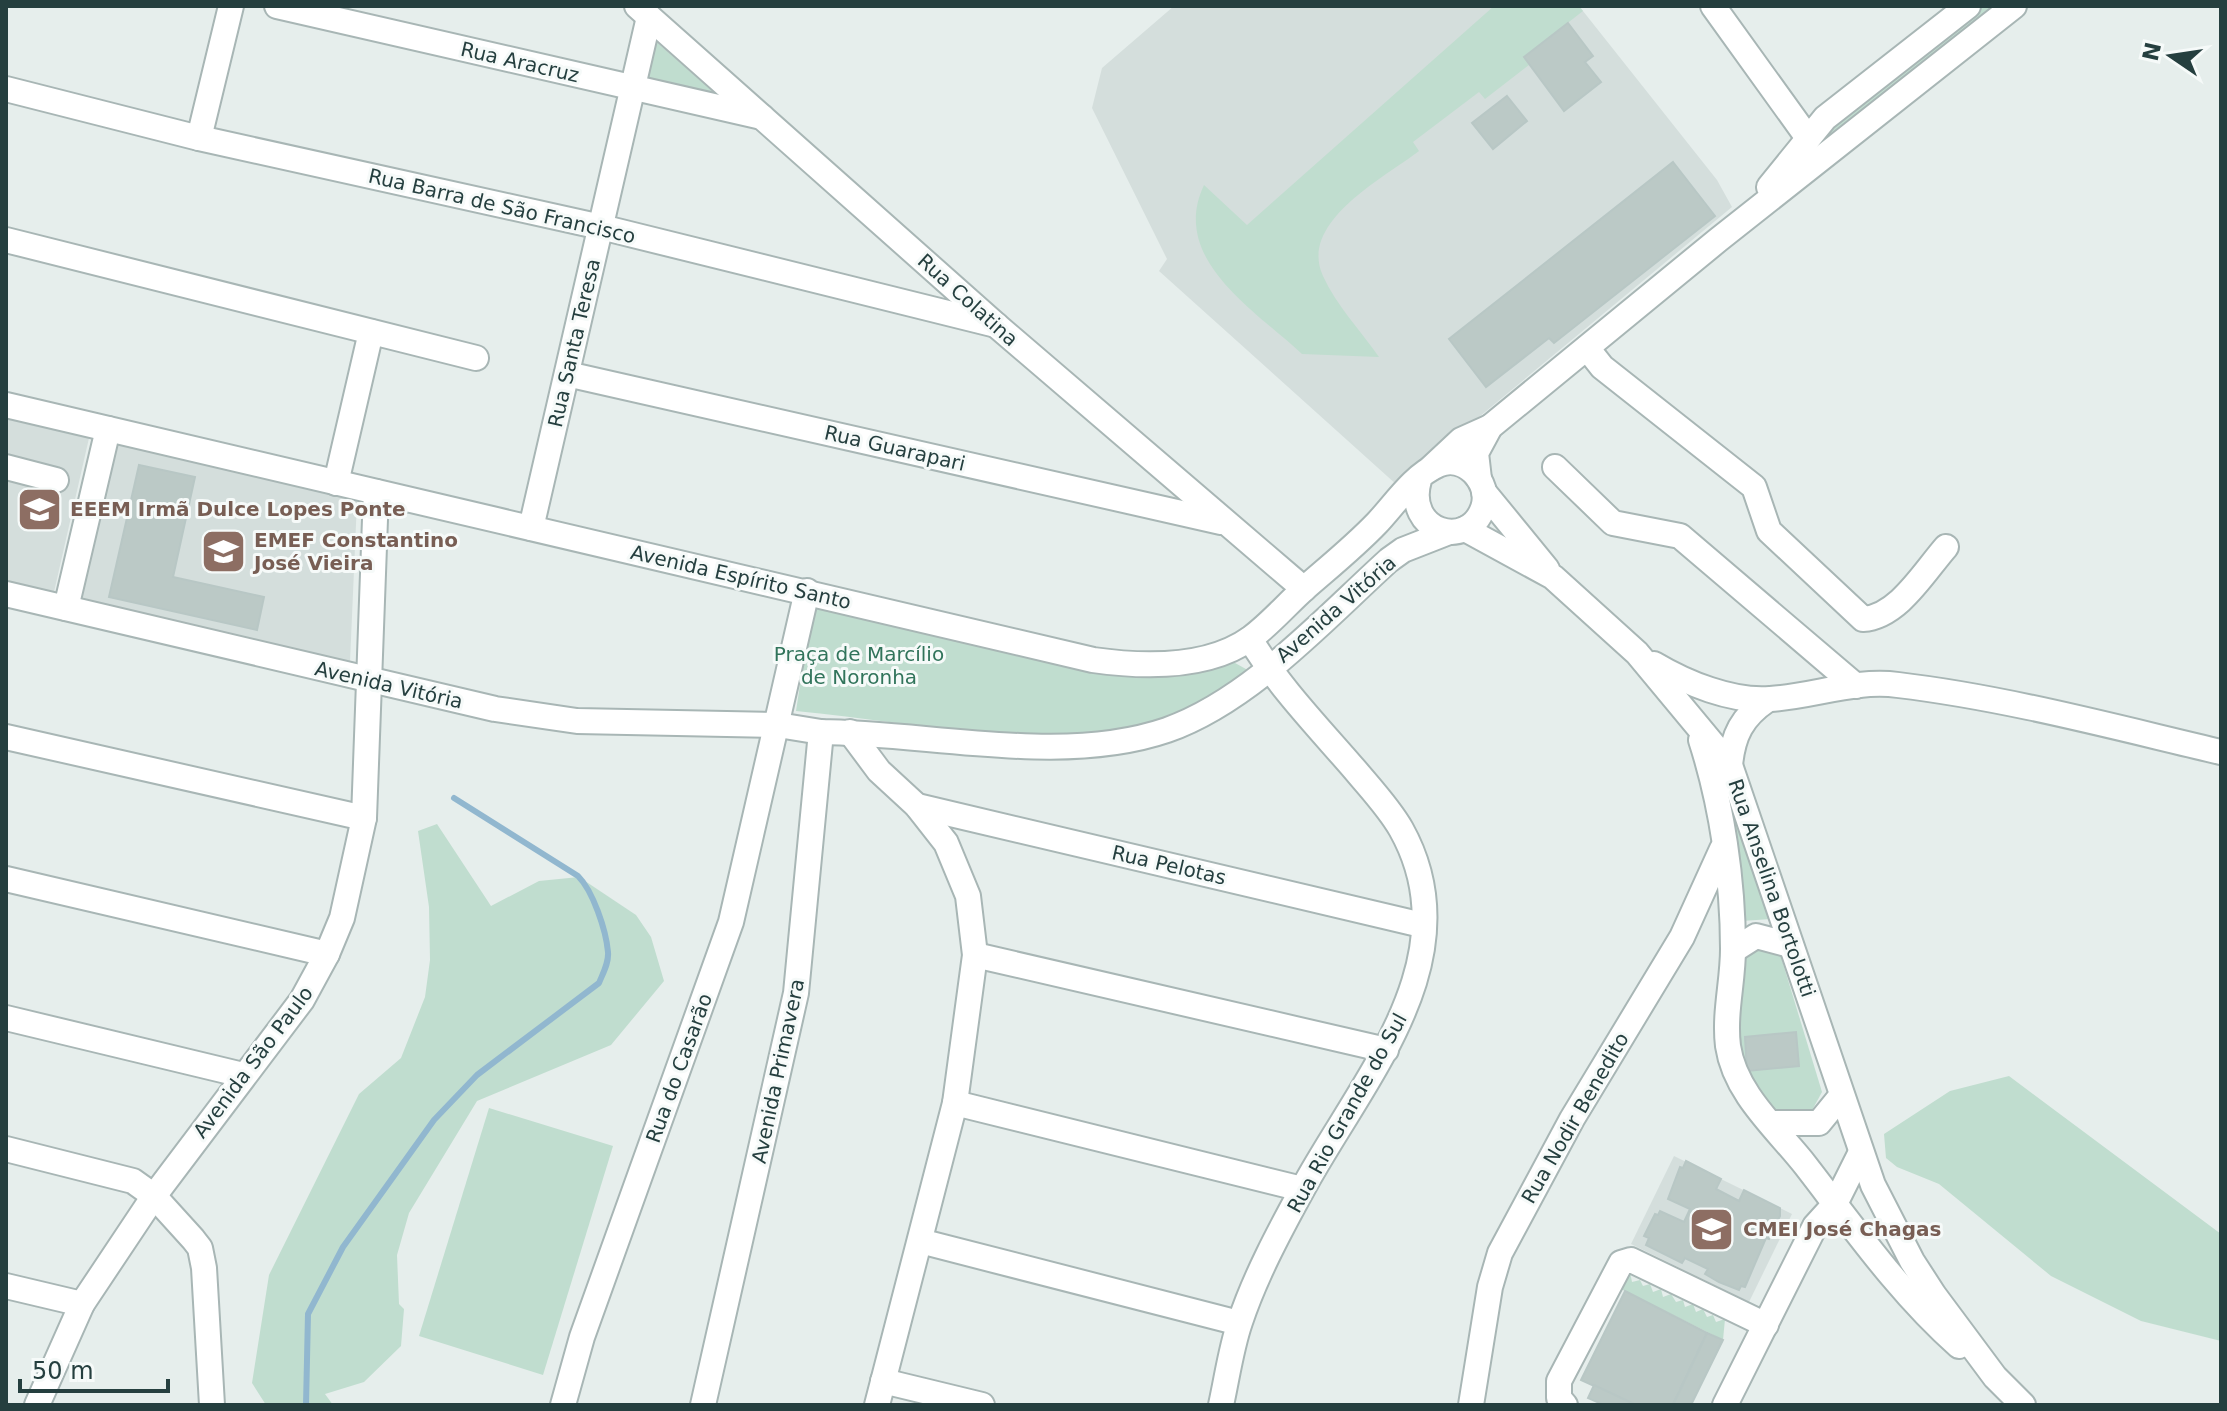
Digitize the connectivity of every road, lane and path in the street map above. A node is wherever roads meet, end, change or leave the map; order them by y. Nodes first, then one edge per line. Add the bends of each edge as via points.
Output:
1 (231, 6) edge
2 (277, 6) edge
3 (1713, 6) edge
4 (1968, 6) edge
5 (2014, 6) edge
6 (642, 9) edge
7 (633, 88) junction
8 (6, 89) edge
9 (764, 117) junction
10 (199, 138) junction
11 (1808, 138) junction
12 (601, 227) junction
13 (6, 240) edge
14 (1718, 240) junction
15 (996, 325) junction
16 (371, 332) junction
17 (1587, 348) junction
18 (476, 358) dead end
19 (567, 374) junction
20 (6, 405) edge
21 (1490, 427) junction
22 (108, 429) junction
23 (6, 467) edge
24 (1555, 467) dead end
25 (1425, 474) junction
26 (56, 480) dead end
27 (336, 483) junction
28 (1482, 485) junction
29 (376, 492) junction
30 (1224, 522) junction
31 (531, 528) junction
32 (1457, 530) junction
33 (1946, 547) dead end
34 (1553, 577) junction
35 (1304, 589) junction
36 (807, 591) junction
37 (6, 594) edge
38 (66, 608) junction
39 (1250, 639) junction
40 (1637, 653) junction
41 (1262, 674) junction
42 (369, 679) junction
43 (1856, 686) junction
44 (1767, 700) junction
45 (778, 725) junction
46 (1698, 730) junction
47 (821, 732) junction
48 (850, 732) junction
49 (6, 737) edge
50 (2221, 752) edge
51 (1730, 765) junction
52 (917, 806) junction
53 (364, 818) junction
54 (1723, 847) junction
55 (6, 879) edge
56 (1693, 916) junction
57 (1422, 925) junction
58 (1733, 942) junction
59 (1790, 945) junction
60 (327, 954) junction
61 (975, 955) junction
62 (6, 1018) edge
63 (1386, 1050) junction
64 (243, 1075) junction
65 (1841, 1096) junction
66 (955, 1103) junction
67 (1771, 1123) junction
68 (6, 1149) edge
69 (1861, 1152) junction
70 (1302, 1189) junction
71 (154, 1196) junction
72 (1835, 1204) junction
73 (920, 1241) junction
74 (6, 1286) edge
75 (82, 1304) junction
76 (1239, 1323) junction
77 (1766, 1325) junction
78 (1995, 1377) junction
79 (883, 1381) junction
80 (37, 1405) edge
81 (212, 1405) edge
82 (563, 1405) edge
83 (703, 1405) edge
84 (877, 1405) edge
85 (982, 1405) edge
86 (1221, 1405) edge
87 (1471, 1405) edge
88 (1565, 1405) edge
89 (1725, 1405) edge
90 (2023, 1405) edge

1 - 10 street
2 - 7 street, Rua Aracruz
3 - 11 street
4 - 11 street via 1846,100
5 - 14 street
6 - 7 street, Rua Santa Teresa
6 - 9 street, Rua Colatina
7 - 9 street, Rua Aracruz
7 - 12 street, Rua Santa Teresa
8 - 10 street, Rua Barra de São Francisco
9 - 15 street, Rua Colatina
10 - 12 street, Rua Barra de São Francisco
11 - 14 street
12 - 15 street, Rua Barra de São Francisco
12 - 19 street, Rua Santa Teresa
13 - 16 street
14 - 17 street, Avenida Espírito Santo
15 - 30 street, Rua Colatina
16 - 18 street
16 - 27 street
17 - 21 street, Avenida Espírito Santo
17 - 33 street via 1602,367 1754,487 1769,531 1863,619 1890,610
19 - 30 street, Rua Guarapari
19 - 31 street, Rua Santa Teresa
20 - 22 street, Avenida Espírito Santo
21 - 25 street, Avenida Espírito Santo via 1461,440
21 - 28 street via 1476,453
22 - 27 street, Avenida Espírito Santo
22 - 38 street
23 - 26 street
24 - 43 street via 1613,523 1680,536
25 - 28 street via 1456,462 1469,468
25 - 32 street via 1415,495 1424,522 1436,530
25 - 35 street, Avenida Espírito Santo
27 - 29 street, Avenida Espírito Santo
28 - 32 street via 1484,507 1477,520
28 - 34 street
29 - 31 street, Avenida Espírito Santo
29 - 42 street, Avenida São Paulo
30 - 35 street, Rua Colatina
31 - 36 street, Avenida Espírito Santo
32 - 34 street
32 - 41 street, Avenida Vitória via 1389,560
34 - 40 street
35 - 39 street, Avenida Espírito Santo
36 - 39 street, Avenida Espírito Santo via 1133,666 1214,654
36 - 45 street
37 - 38 street, Avenida Vitória
38 - 42 street, Avenida Vitória
39 - 41 street
40 - 44 street via 1688,682
40 - 46 street
41 - 48 street, Avenida Vitória via 1169,730 1128,740 1021,744
41 - 57 street, Rua Rio Grande do Sul via 1401,829 1415,865
42 - 45 street, Avenida Vitória via 495,709 577,721
42 - 53 street, Avenida São Paulo
43 - 44 street
43 - 50 street via 1894,684 2054,713
44 - 51 street via 1738,728
45 - 47 street, Avenida Vitória
45 - 82 street, Rua do Casarão via 731,922 582,1337
46 - 51 street, Rua Anselina Bortolotti
46 - 54 street, Rua Anselina Bortolotti via 1713,776
47 - 48 street, Avenida Vitória
47 - 83 street, Avenida Primavera via 796,993
48 - 52 street via 879,771
49 - 53 street
51 - 59 street, Rua Anselina Bortolotti
52 - 57 street, Rua Pelotas
52 - 61 street via 946,843 968,896
53 - 60 street, Avenida São Paulo via 342,918
54 - 56 street, Rua Nodir Benedito
54 - 58 street, Rua Anselina Bortolotti
55 - 60 street
56 - 58 street via 1710,919
56 - 87 street, Rua Nodir Benedito via 1564,1133 1500,1253
57 - 63 street, Rua Rio Grande do Sul via 1415,986
58 - 59 street via 1756,936
58 - 67 street, Rua Anselina Bortolotti via 1729,1047 1741,1082
59 - 65 street, Rua Anselina Bortolotti
60 - 64 street, Avenida São Paulo via 302,1000
61 - 63 street
61 - 66 street
62 - 64 street
63 - 70 street, Rua Rio Grande do Sul
64 - 71 street, Avenida São Paulo
65 - 67 street via 1819,1123
65 - 69 street, Rua Anselina Bortolotti
66 - 70 street
66 - 73 street
67 - 72 street, Rua Anselina Bortolotti
68 - 71 street via 123,1177
69 - 72 street
69 - 78 street, Rua Anselina Bortolotti via 1912,1261
70 - 76 street, Rua Rio Grande do Sul
71 - 75 street, Avenida São Paulo
71 - 81 street via 202,1256
72 - 77 street via 1815,1226
72 - 78 street, Rua Anselina Bortolotti via 1926,1317
73 - 76 street
73 - 79 street
74 - 75 street
75 - 80 street, Avenida São Paulo
76 - 86 street, Rua Rio Grande do Sul
77 - 88 street via 1631,1260 1621,1263 1559,1381 1559,1398
77 - 89 street
78 - 90 street, Rua Anselina Bortolotti
79 - 84 street
79 - 85 street

